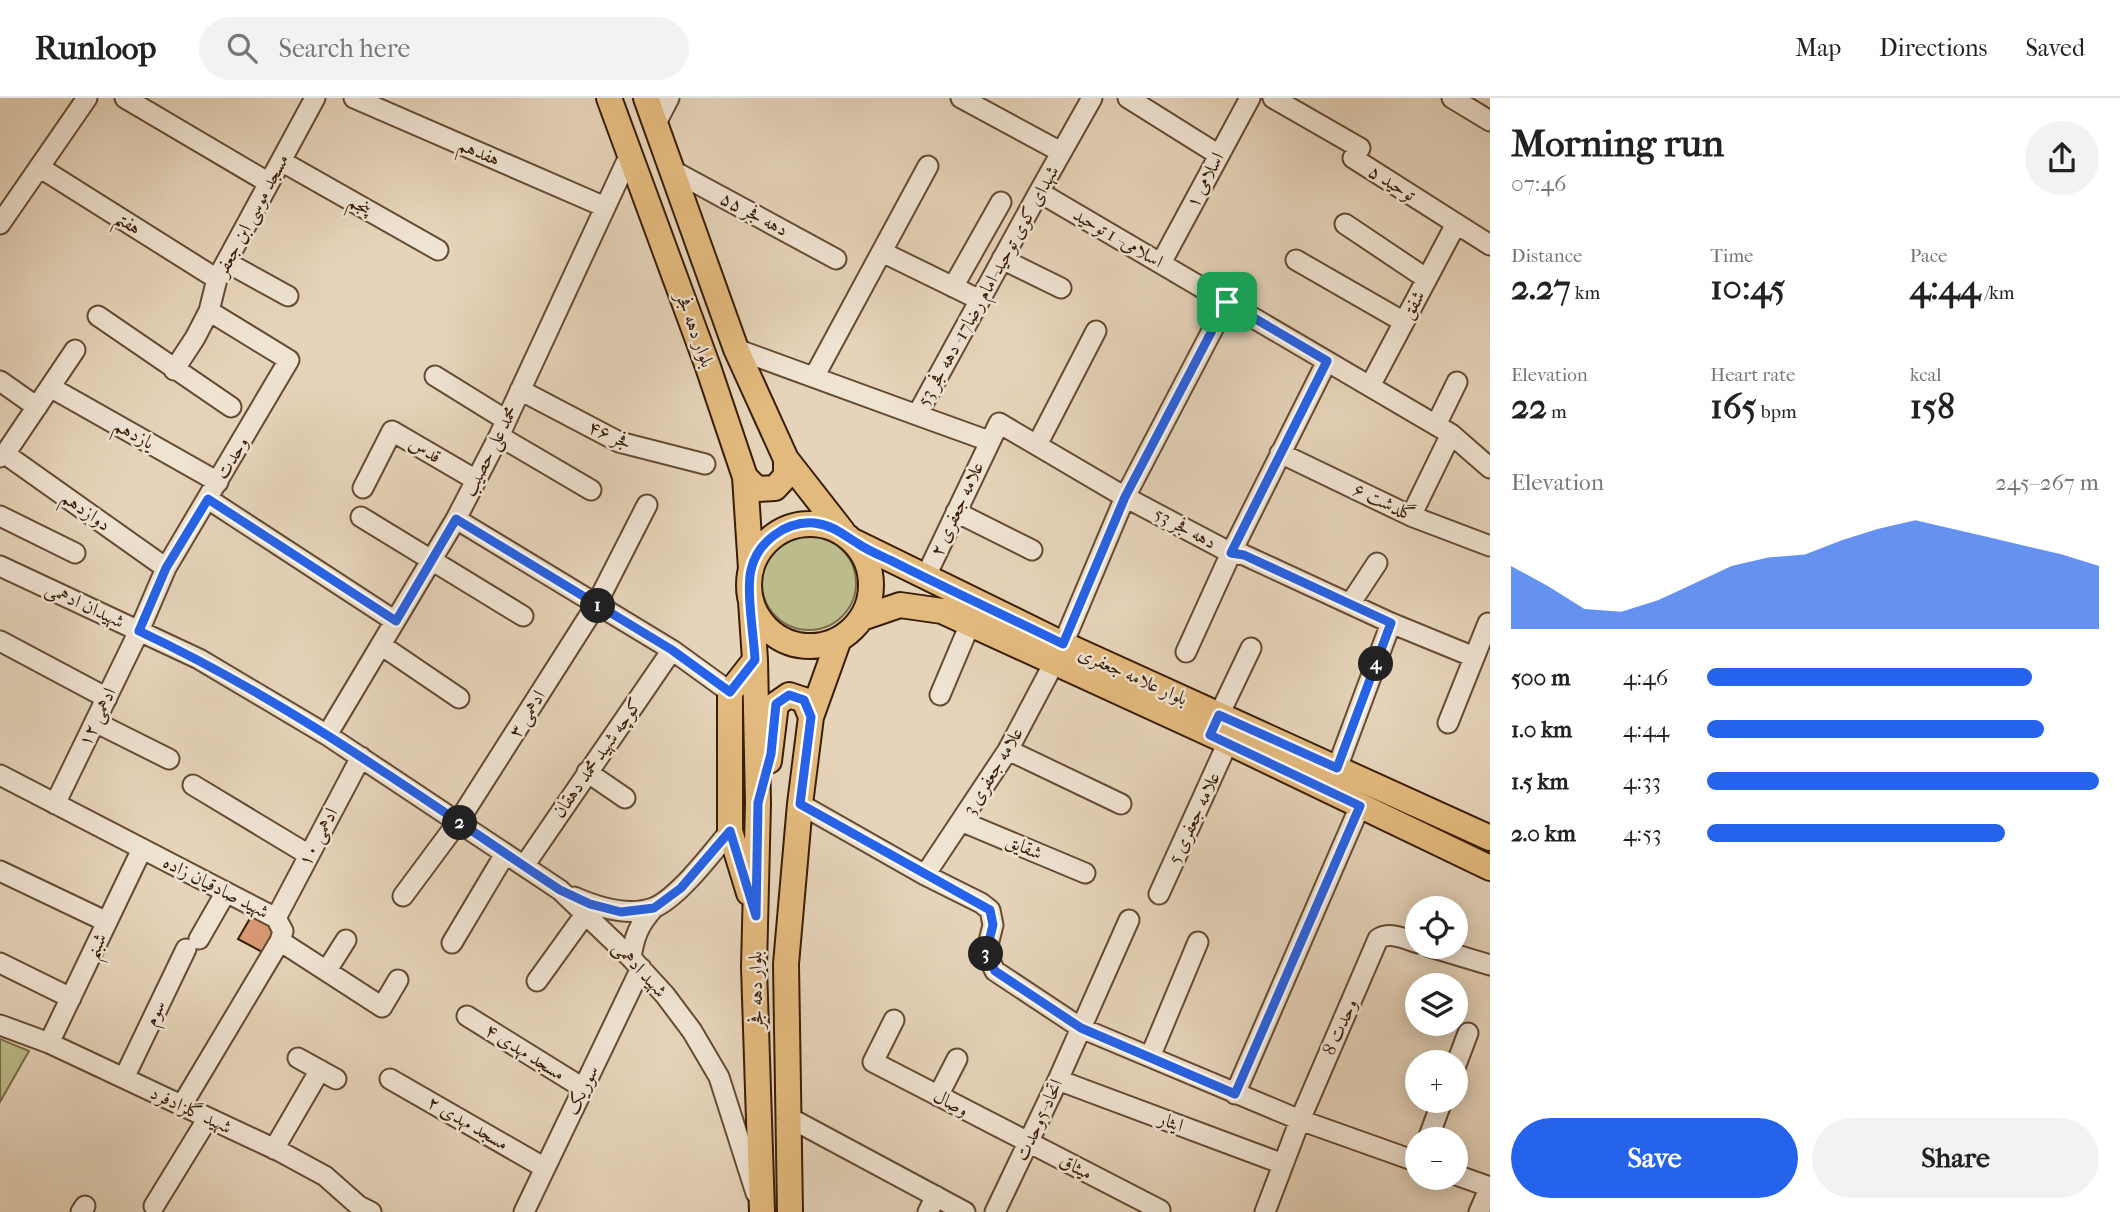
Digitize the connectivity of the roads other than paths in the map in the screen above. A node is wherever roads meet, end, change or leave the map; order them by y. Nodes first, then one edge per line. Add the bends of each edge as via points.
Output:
1 (125, 98) edge
2 (315, 98) edge
3 (354, 98) edge
4 (608, 98) edge
5 (646, 98) edge
6 (669, 98) edge
7 (961, 98) edge
8 (1093, 98) edge
9 (1128, 98) edge
10 (1250, 98) edge
11 (1273, 98) edge
12 (1452, 98) edge
13 (85, 99) edge
14 (1490, 121) edge
15 (656, 123) junction
16 (1060, 152) junction
17 (629, 154) junction
18 (1219, 155) junction
19 (281, 161) junction
20 (928, 166) dead end
21 (39, 167) junction
22 (671, 170) junction
23 (269, 183) junction
24 (1039, 192) junction
25 (1001, 202) dead end
26 (605, 207) junction
27 (0, 223) edge
28 (1345, 224) dead end
29 (1456, 224) junction
30 (1490, 245) edge
31 (438, 250) dead end
32 (882, 252) junction
33 (836, 259) dead end
34 (1002, 259) junction
35 (1296, 260) dead end
36 (1161, 263) junction
37 (221, 270) junction
38 (1427, 279) junction
39 (953, 287) junction
40 (1061, 288) dead end
41 (288, 296) dead end
42 (980, 300) junction
43 (1227, 302) junction
44 (209, 311) junction
45 (98, 316) dead end
46 (1404, 322) junction
47 (1096, 331) dead end
48 (736, 349) junction
49 (75, 351) dead end
50 (1327, 361) junction
51 (174, 370) junction
52 (435, 376) dead end
53 (814, 377) junction
54 (0, 381) edge
55 (1457, 382) dead end
56 (1370, 386) junction
57 (50, 387) junction
58 (520, 390) junction
59 (37, 407) junction
60 (232, 407) dead end
61 (917, 415) junction
62 (503, 428) junction
63 (1444, 429) junction
64 (989, 441) junction
65 (1037, 445) junction
66 (1280, 453) junction
67 (3, 455) edge
68 (786, 459) junction
69 (705, 464) dead end
70 (1490, 468) edge
71 (745, 477) junction
72 (476, 480) junction
73 (363, 488) dead end
74 (213, 490) junction
75 (591, 490) dead end
76 (1125, 497) junction
77 (646, 505) dead end
78 (956, 512) junction
79 (0, 516) edge
80 (1411, 516) junction
81 (361, 517) dead end
82 (456, 519) junction
83 (849, 537) junction
84 (1490, 545) edge
85 (1032, 551) dead end
86 (75, 553) dead end
87 (1231, 553) junction
88 (431, 561) junction
89 (1377, 563) dead end
90 (0, 566) edge
91 (166, 568) junction
92 (751, 569) junction
93 (925, 578) junction
94 (751, 601) junction
95 (1350, 604) junction
96 (596, 605) junction
97 (523, 616) dead end
98 (862, 618) junction
99 (396, 621) junction
100 (1391, 623) junction
101 (1489, 623) edge
102 (970, 624) junction
103 (139, 631) junction
104 (839, 639) junction
105 (0, 641) edge
106 (381, 645) junction
107 (1251, 648) dead end
108 (672, 650) junction
109 (1186, 652) dead end
110 (1059, 654) junction
111 (1474, 657) junction
112 (755, 660) junction
113 (730, 692) junction
114 (940, 695) dead end
115 (107, 698) junction
116 (459, 698) dead end
117 (811, 717) junction
118 (95, 722) junction
119 (1448, 723) dead end
120 (1219, 731) junction
121 (327, 735) junction
122 (1008, 750) junction
123 (360, 757) junction
124 (169, 759) dead end
125 (1337, 768) junction
126 (587, 772) junction
127 (0, 775) edge
128 (193, 785) dead end
129 (625, 798) dead end
130 (758, 803) junction
131 (55, 804) junction
132 (800, 804) junction
133 (1122, 804) dead end
134 (1360, 806) junction
135 (458, 822) junction
136 (962, 822) junction
137 (730, 831) junction
138 (1490, 838) edge
139 (142, 849) junction
140 (505, 854) junction
141 (309, 855) junction
142 (524, 866) junction
143 (1490, 868) edge
144 (0, 871) edge
145 (1085, 873) dead end
146 (926, 875) junction
147 (560, 890) junction
148 (226, 892) junction
149 (1159, 894) dead end
150 (403, 897) dead end
151 (654, 908) junction
152 (586, 913) junction
153 (756, 916) junction
154 (276, 918) junction
155 (1129, 920) dead end
156 (107, 922) junction
157 (1405, 939) edge
158 (346, 940) dead end
159 (280, 941) junction
160 (452, 943) dead end
161 (1198, 943) dead end
162 (1468, 958) edge
163 (0, 962) edge
164 (636, 963) junction
165 (1490, 965) edge
166 (327, 970) junction
167 (398, 980) dead end
168 (537, 981) dead end
169 (71, 998) junction
170 (467, 1016) dead end
171 (894, 1020) dead end
172 (0, 1025) edge
173 (1081, 1028) junction
174 (49, 1043) junction
175 (1150, 1057) junction
176 (298, 1058) dead end
177 (957, 1059) dead end
178 (124, 1078) junction
179 (390, 1079) dead end
180 (1058, 1080) junction
181 (583, 1088) junction
182 (1235, 1094) junction
183 (938, 1097) junction
184 (181, 1105) junction
185 (208, 1118) junction
186 (790, 1118) junction
187 (1300, 1120) junction
188 (1029, 1143) junction
189 (274, 1149) junction
190 (1405, 1157) edge
191 (1283, 1164) junction
192 (545, 1168) junction
193 (1468, 1179) edge
194 (1490, 1187) edge
195 (932, 1204) edge
196 (154, 1206) dead end
197 (362, 1210) edge
198 (1160, 1210) edge
199 (524, 1212) edge
200 (762, 1212) edge
201 (790, 1212) edge
202 (965, 1212) edge
203 (995, 1212) edge
204 (1265, 1212) edge
205 (1479, 1212) edge

1 - 23 street
2 - 19 street, مسجد موسی ابن جعفر
3 - 26 street, هفدهم
4 - 17 main road, بلوار دهه فجر
5 - 15 main road, بلوار دهه فجر
6 - 15 street
7 - 16 street
8 - 16 street, شهدای کوی توحید-امام رضا17- دهه فجر 53
9 - 18 street
10 - 18 street, اسلامی ۱
11 - 29 street, توحید ۵ via 1360,148 1353,158
12 - 14 street
13 - 21 street
15 - 22 main road, بلوار دهه فجر
16 - 24 street, شهدای کوی توحید-امام رضا17- دهه فجر 53
17 - 26 street, محمد علی حصیب
17 - 71 main road, بلوار دهه فجر
18 - 36 street, اسلامی ۱
19 - 23 street, مسجد موسی ابن جعفر
19 - 31 street, پنجم
20 - 32 street
21 - 27 street
21 - 37 street, هفتم
22 - 33 street, دهه فجر ۵۵
22 - 48 main road, بلوار دهه فجر
23 - 37 street, مسجد موسی ابن جعفر
24 - 34 street, شهدای کوی توحید-امام رضا17- دهه فجر 53
24 - 36 street, اسلامی- 1 توحید
25 - 39 street
26 - 58 street, محمد علی حصیب
28 - 38 street
29 - 30 street, توحید ۵
29 - 38 street, شفق
32 - 39 street
32 - 53 street
34 - 40 street
34 - 42 street, شهدای کوی توحید-امام رضا17- دهه فجر 53
35 - 46 street
36 - 43 street, اسلامی- 1 توحید
37 - 41 street, هفتم
37 - 44 street, مسجد موسی ابن جعفر
38 - 46 street, شفق
39 - 42 street
42 - 61 street, شهدای کوی توحید-امام رضا17- دهه فجر 53
43 - 50 street, اسلامی- 1 توحید
43 - 76 street, علامه جعفری 3
44 - 51 street, مسجد موسی ابن جعفر
44 - 74 street, وحدت via 289,360
45 - 51 street
46 - 56 street, شفق
47 - 65 street
48 - 53 street, شهدای کوی توحید-امام رضا17- دهه فجر 53
48 - 68 main road, بلوار دهه فجر
49 - 57 street
50 - 56 street, اسلامی- 1 توحید
50 - 66 street
51 - 60 street
52 - 62 street
53 - 61 street, شهدای کوی توحید-امام رضا17- دهه فجر 53
54 - 59 street
55 - 63 street
56 - 63 street, اسلامی- 1 توحید
57 - 59 street
57 - 74 street, یازدهم
58 - 62 street, محمد علی حصیب
58 - 69 street, فجر ۴۶ via 619,442
59 - 67 street
61 - 64 street
62 - 72 street, محمد علی حصیب
62 - 75 street
63 - 70 street, اسلامی- 1 توحید
63 - 80 street
64 - 65 street, دهه فجر 53 via 999,424
64 - 78 street, علامه جعفری ۲
65 - 76 street, دهه فجر 53
66 - 80 street, گلدشت ۶
66 - 87 street
67 - 91 street, دوازدهم
68 - 71 main road via 786,476 775,488 757,489
68 - 83 main road, بلوار دهه فجر
71 - 92 main road, بلوار دهه فجر
72 - 73 street, قدس via 392,431
72 - 82 street, محمد علی حصیب
74 - 91 street, وحدت
74 - 99 street, یازدهم
76 - 87 street, دهه فجر 53
76 - 110 street, علامه جعفری 3
77 - 96 street, ادهمی ۳
78 - 85 street
78 - 93 street, علامه جعفری ۲
79 - 86 street
80 - 84 street, گلدشت ۶
81 - 88 street
82 - 88 street, محمد علی حصیب
82 - 96 street
83 - 92 main road via 828,526 795,525 767,541
83 - 93 main road, بلوار علامه جعفری
83 - 98 main road via 871,571 871,596
87 - 95 street, دهه فجر 53
87 - 109 street
88 - 97 street
88 - 99 street, محمد علی حصیب
89 - 95 street
90 - 103 street, شهیدان ادهمی
91 - 103 street, وحدت
92 - 94 main road
93 - 110 main road, بلوار علامه جعفری
94 - 104 main road via 766,627 786,640 808,646
94 - 112 main road, بلوار دهه فجر
95 - 100 street, دهه فجر 53
96 - 108 street
96 - 135 street, ادهمی ۳
98 - 102 main road, بلوار علامه جعفری via 900,605 942,611
98 - 104 main road
99 - 106 street, محمد علی حصیب
100 - 111 street, دهه فجر 53
100 - 125 street
101 - 111 street
102 - 110 main road, بلوار علامه جعفری
102 - 114 street
103 - 115 street, ادهمی ۱۲
103 - 121 street, شهیدان ادهمی via 199,659
104 - 117 main road, بلوار دهه فجر
105 - 115 street
106 - 116 street
106 - 121 street, محمد علی حصیب
107 - 120 street, علامه جعفری 5
108 - 113 street
108 - 126 street, کوچه شهید محمد دهقان
110 - 120 main road, بلوار علامه جعفری
110 - 122 street, علامه جعفری 3
111 - 119 street
112 - 113 main road
112 - 130 main road, بلوار دهه فجر
113 - 137 main road
115 - 118 street, ادهمی ۱۲
117 - 130 main road via 804,700 789,695 776,704 771,754
117 - 132 main road, بلوار دهه فجر
118 - 124 street
118 - 131 street, ادهمی ۱۲
120 - 125 main road, بلوار علامه جعفری
120 - 134 main road, بلوار علامه جعفری
120 - 149 street, علامه جعفری 5
121 - 123 street, شهیدان ادهمی
122 - 133 street
122 - 136 street, علامه جعفری 3
123 - 135 street, شهیدان ادهمی
123 - 141 street, ادهمی ۱۰
125 - 138 main road, بلوار علامه جعفری
126 - 129 street
126 - 142 street, کوچه شهید محمد دهقان
127 - 131 street, شهید صادقیان زاده
128 - 141 street
130 - 153 main road, بلوار دهه فجر
131 - 139 street, شهید صادقیان زاده
132 - 146 street
132 - 186 main road, بلوار دهه فجر via 786,964
134 - 143 main road, بلوار علامه جعفری
134 - 182 street
135 - 140 street, شهیدان ادهمی
135 - 150 street, ادهمی ۳
136 - 145 street, شقایق
136 - 146 street, علامه جعفری 3
137 - 151 street via 681,888
137 - 153 main road
139 - 148 street, شهید صادقیان زاده
139 - 156 street, شبنم
140 - 142 street, شهیدان ادهمی
140 - 160 street
141 - 154 street, ادهمی ۱۰
142 - 147 street, شهیدان ادهمی
144 - 156 street
146 - 173 street via 990,910 993,925 986,953 995,971
147 - 151 street, شهید ادهمی via 621,912
147 - 152 street, شهید ادهمی
148 - 154 street, شهید صادقیان زاده
148 - 178 street, سوم via 193,944
151 - 164 street, سوریک via 634,939
152 - 164 street, شهید ادهمی
152 - 168 street
153 - 200 main road, بلوار دهه فجر
154 - 159 street, شهید صادقیان زاده via 283,931
155 - 173 street, اتحاد-5وحدت
156 - 169 street, شبنم
157 - 187 street, وحدت 8 via 1391,935 1378,939
158 - 166 street
159 - 166 street
159 - 184 street, شهید صادقیان زاده
161 - 175 street
162 - 165 street
163 - 169 street
164 - 181 street, سوریک
164 - 200 street, شهید ادهمی via 666,995 719,1077
166 - 167 street via 382,1007
169 - 174 street, شبنم
170 - 181 street, مسجد مهدی ۴
171 - 183 street, وصال via 873,1062
172 - 174 street, شهید گلزادفرد
173 - 175 street
173 - 180 street, اتحاد-5وحدت
174 - 178 street, شهید گلزادفرد
175 - 182 street
176 - 189 street via 328,1074
177 - 183 street
178 - 184 street, شهید گلزادفرد
179 - 192 street, مسجد مهدی ۲
180 - 188 street, اتحاد-5وحدت
180 - 191 street, ایثار
181 - 192 street, سوریک
182 - 187 street
183 - 188 street, وصال
184 - 185 street, شهید گلزادفرد
185 - 189 street, شهید گلزادفرد
185 - 196 street
186 - 195 street
186 - 201 main road, بلوار دهه فجر
187 - 190 street
187 - 191 street, وحدت 8
188 - 198 street, میثاق
188 - 203 street, اتحاد-5وحدت
189 - 197 street, شهید گلزادفرد via 325,1176
191 - 204 street, وحدت 8
192 - 199 street, سوریک
193 - 194 street
194 - 205 street
195 - 202 street

